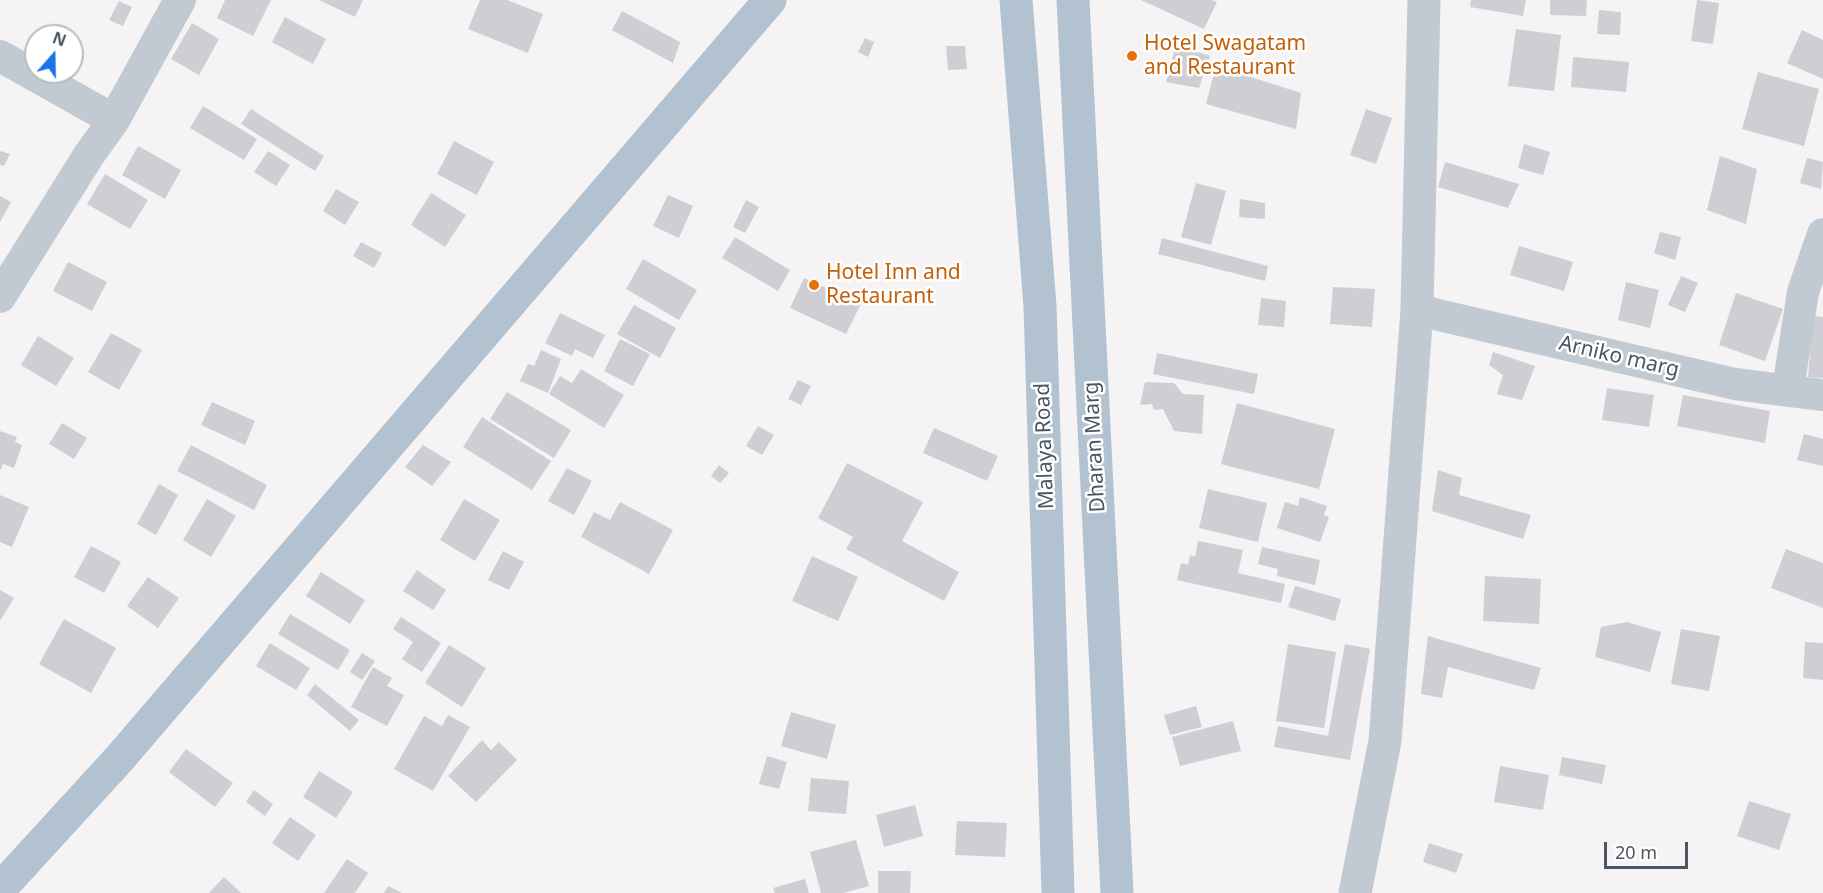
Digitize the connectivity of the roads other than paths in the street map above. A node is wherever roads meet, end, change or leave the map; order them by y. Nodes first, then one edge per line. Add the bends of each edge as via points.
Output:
1 (180, 0) edge
2 (770, 0) edge
3 (1016, 0) edge
4 (1073, 0) edge
5 (1424, 0) edge
6 (0, 56) edge
7 (114, 120) junction
8 (1823, 234) edge
9 (0, 297) edge
10 (1417, 310) junction
11 (1788, 389) junction
12 (1823, 395) edge
13 (0, 889) edge
14 (1058, 893) edge
15 (1117, 893) edge
16 (1355, 893) edge

1 - 7 street
2 - 13 main road via 119,759
3 - 14 main road, Malaya Road via 1040,306
4 - 15 main road, Dharan Marg
5 - 10 street
6 - 7 street
7 - 9 street
8 - 11 street via 1803,292
10 - 11 street, Arniko marg via 1735,384
10 - 16 street via 1385,741
11 - 12 street, Arniko marg

